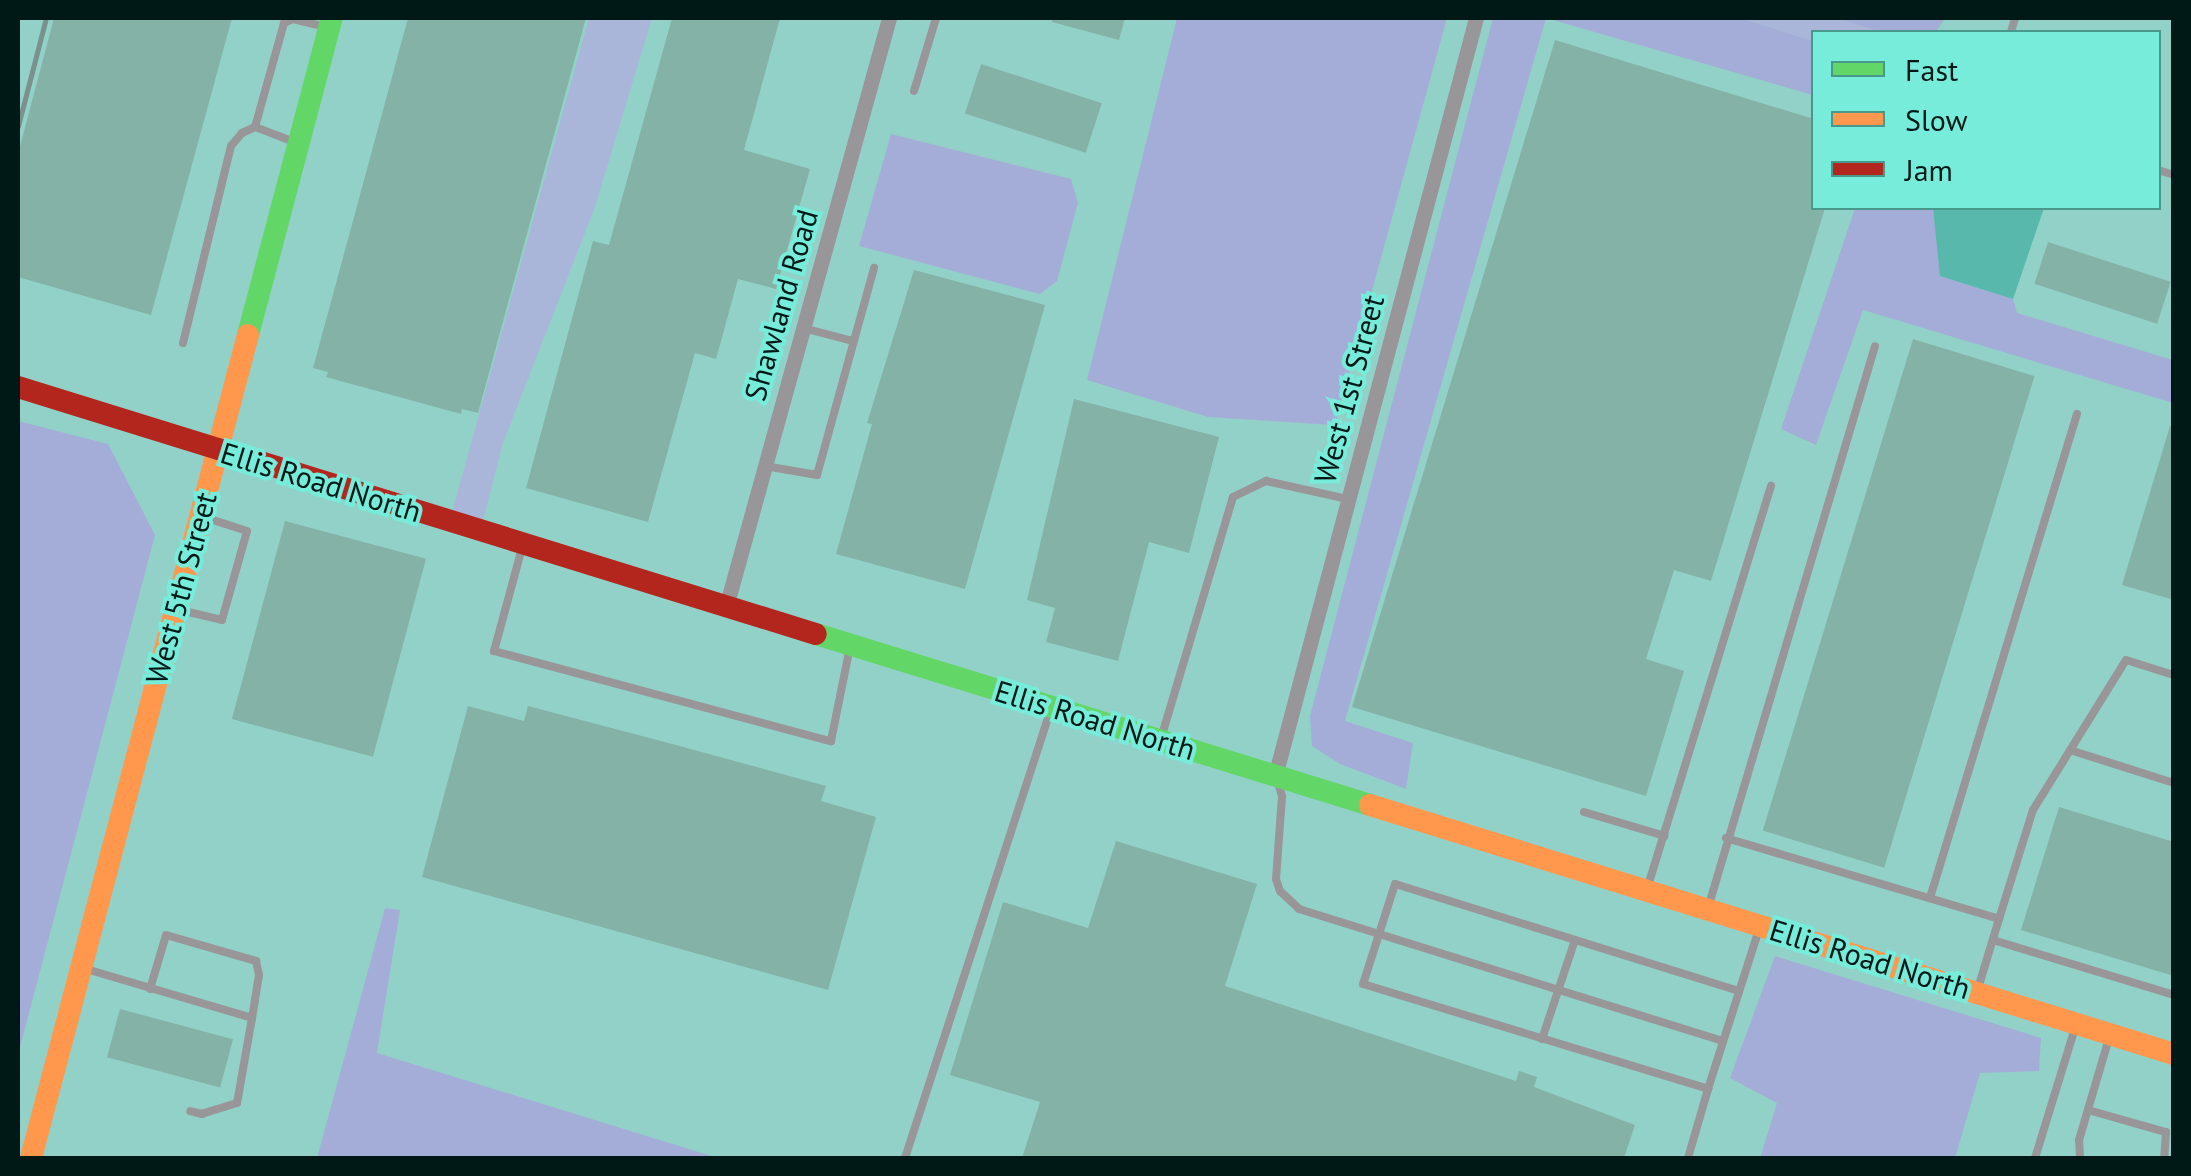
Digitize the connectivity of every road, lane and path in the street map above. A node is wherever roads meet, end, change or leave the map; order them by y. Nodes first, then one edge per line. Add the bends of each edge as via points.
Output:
1 (889, 18) edge
2 (936, 18) edge
3 (1476, 18) edge
4 (330, 23) edge
5 (914, 92) dead end
6 (255, 127) junction
7 (299, 143) junction
8 (874, 268) dead end
9 (803, 328) junction
10 (853, 341) junction
11 (184, 344) dead end
12 (1874, 346) dead end
13 (18, 386) edge
14 (2077, 414) dead end
15 (218, 450) junction
16 (765, 466) junction
17 (1772, 486) dead end
18 (1348, 499) junction
19 (200, 516) junction
20 (523, 544) junction
21 (726, 607) junction
22 (176, 609) junction
23 (851, 645) junction
24 (2174, 675) edge
25 (1052, 707) junction
26 (1161, 740) junction
27 (2070, 750) junction
28 (1275, 776) junction
29 (2174, 784) edge
30 (1584, 812) dead end
31 (1665, 836) junction
32 (1726, 838) junction
33 (1646, 889) junction
34 (1930, 898) junction
35 (1708, 908) junction
36 (1999, 919) junction
37 (1760, 925) junction
38 (1378, 937) junction
39 (1575, 940) junction
40 (1993, 940) junction
41 (82, 968) junction
42 (150, 989) junction
43 (1739, 991) junction
44 (1558, 992) junction
45 (1977, 992) junction
46 (2174, 994) edge
47 (252, 1018) junction
48 (2076, 1024) junction
49 (2110, 1034) junction
50 (1542, 1038) junction
51 (1723, 1041) junction
52 (2174, 1054) edge
53 (1708, 1089) junction
54 (2088, 1110) junction
55 (190, 1111) dead end
56 (31, 1158) edge
57 (906, 1158) edge
58 (1688, 1158) edge
59 (2035, 1158) edge
60 (2080, 1158) edge
61 (2164, 1158) edge

1 - 9 street, Shawland Road
2 - 5 lane
3 - 18 street, West 1st Street
4 - 6 lane via 284,23
4 - 7 street, West 5th Street
6 - 7 lane
6 - 11 lane via 231,146
7 - 15 street, West 5th Street
8 - 10 lane
9 - 10 lane
9 - 16 street, Shawland Road
10 - 16 lane via 817,475
12 - 32 lane
13 - 15 street, Ellis Road North
14 - 34 lane
15 - 19 street, West 5th Street
15 - 20 street, Ellis Road North
16 - 21 street, Shawland Road
17 - 31 lane
18 - 26 lane via 1266,480 1233,497
18 - 28 street, West 1st Street
19 - 22 street, West 5th Street
19 - 22 lane via 247,532 222,620
20 - 21 street, Ellis Road North
20 - 23 lane via 494,651 830,741
21 - 23 street, Ellis Road North
22 - 41 street, West 5th Street
23 - 25 street, Ellis Road North
24 - 27 lane via 2126,660
25 - 26 street, Ellis Road North
25 - 57 lane
26 - 28 street, Ellis Road North
27 - 29 lane
27 - 36 lane via 2033,810
28 - 33 street, Ellis Road North
28 - 38 lane via 1282,796 1280,892 1299,909
30 - 31 lane
31 - 33 lane
32 - 34 lane
32 - 35 lane
33 - 35 street, Ellis Road North
34 - 36 lane
35 - 37 street, Ellis Road North
36 - 40 lane
37 - 43 lane
37 - 45 street, Ellis Road North
38 - 39 lane via 1394,884
38 - 44 lane
38 - 50 lane via 1363,984
39 - 43 lane
39 - 44 lane
40 - 45 lane
40 - 46 lane
41 - 42 lane
41 - 56 street, West 5th Street
42 - 47 lane
42 - 47 lane via 166,935 256,961
43 - 51 lane
44 - 50 lane
44 - 51 lane
45 - 48 street, Ellis Road North
47 - 55 lane via 237,1103
48 - 49 street, Ellis Road North
48 - 59 lane
49 - 52 street, Ellis Road North
49 - 54 lane
50 - 53 lane
51 - 53 lane
53 - 58 lane
54 - 60 lane
54 - 61 lane via 2166,1132

